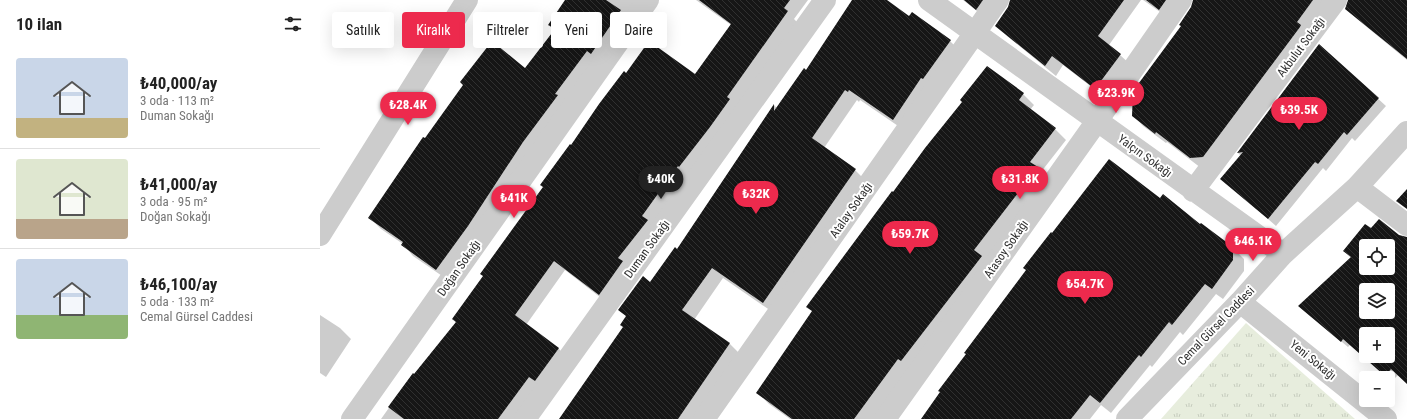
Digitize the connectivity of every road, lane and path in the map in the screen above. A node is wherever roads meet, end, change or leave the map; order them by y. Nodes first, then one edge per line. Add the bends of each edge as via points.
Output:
1 (467, 0) edge
2 (648, 0) edge
3 (825, 0) edge
4 (929, 0) edge
5 (998, 0) edge
6 (1181, 0) edge
7 (1336, 0) edge
8 (975, 33) junction
9 (1097, 121) junction
10 (1407, 132) edge
11 (1357, 187) junction
12 (1193, 191) junction
13 (1407, 226) edge
14 (320, 235) edge
15 (1283, 254) junction
16 (1240, 302) junction
17 (352, 419) edge
18 (525, 419) edge
19 (704, 419) edge
20 (885, 419) edge
21 (1127, 419) edge
22 (1386, 419) edge

1 - 14 street
2 - 17 street, Doğan Sokağı
3 - 18 street, Duman Sokağı
4 - 8 street, Yalçın Sokağı
5 - 8 street, Atalay Sokağı
6 - 9 street, Atasoy Sokağı
7 - 12 street, Akbulut Sokağı
8 - 9 street, Yalçın Sokağı
8 - 19 street, Atalay Sokağı
9 - 12 street, Yalçın Sokağı
9 - 20 street, Atasoy Sokağı
10 - 11 street, Cemal Gürsel Caddesi
11 - 13 street
11 - 15 street, Cemal Gürsel Caddesi
12 - 15 street, Yalçın Sokağı
15 - 16 street, Cemal Gürsel Caddesi
16 - 21 street, Cemal Gürsel Caddesi
16 - 22 street, Yeni Sokağı

